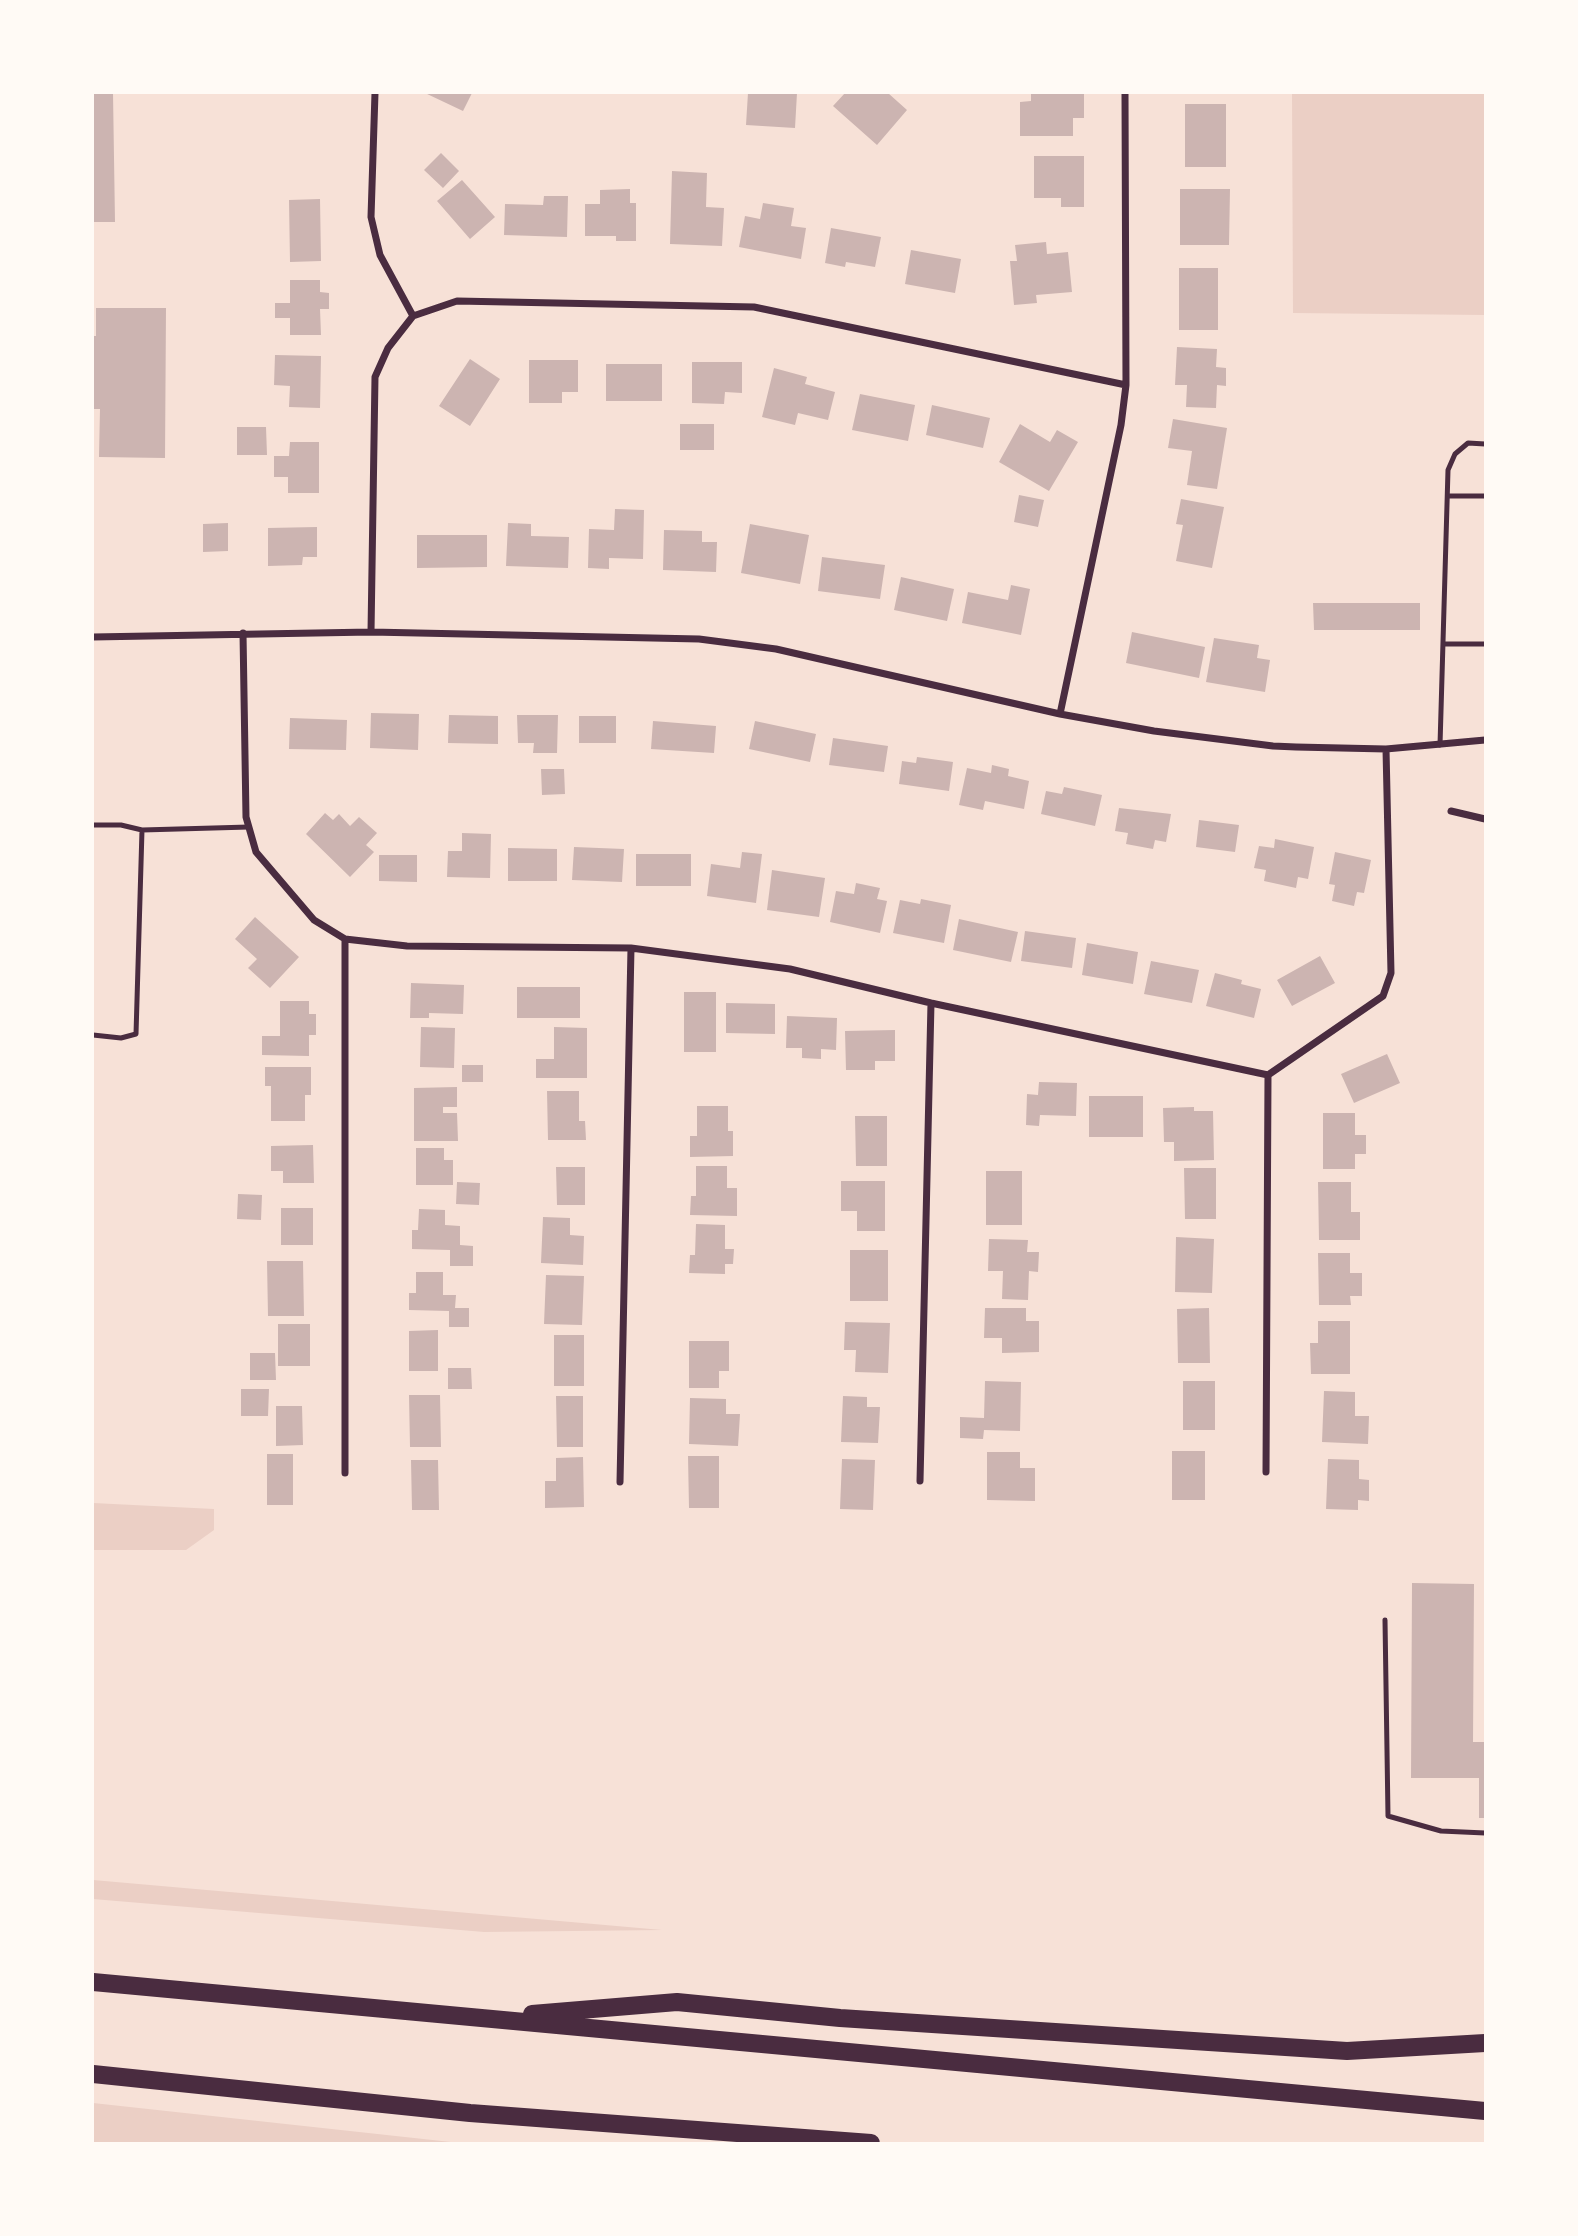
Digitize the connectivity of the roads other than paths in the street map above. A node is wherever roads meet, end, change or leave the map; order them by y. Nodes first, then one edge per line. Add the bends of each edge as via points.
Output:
1 (375, 93) edge
2 (1125, 93) edge
3 (413, 316) junction
4 (1126, 385) junction
5 (1485, 444) edge
6 (1448, 496) junction
7 (1485, 496) edge
8 (371, 632) junction
9 (243, 634) junction
10 (93, 637) edge
11 (1443, 644) junction
12 (1485, 644) edge
13 (1060, 714) junction
14 (1485, 740) edge
15 (1440, 745) junction
16 (1386, 749) junction
17 (1451, 811) dead end
18 (1485, 819) edge
19 (93, 825) edge
20 (249, 827) junction
21 (142, 830) junction
22 (345, 939) junction
23 (631, 948) junction
24 (931, 1003) junction
25 (93, 1035) edge
26 (1268, 1075) junction
27 (1266, 1472) dead end
28 (345, 1473) dead end
29 (920, 1480) dead end
30 (620, 1482) dead end
31 (1385, 1620) dead end
32 (1485, 1833) edge
33 (93, 1982) edge
34 (486, 2018) junction
35 (1485, 2043) edge
36 (93, 2074) edge
37 (1485, 2111) edge
38 (772, 2134) junction
39 (818, 2143) edge
40 (871, 2143) edge

1 - 3 street via 371,217 380,255
2 - 4 street
3 - 4 street via 457,301 754,307
3 - 8 street via 388,348 375,377
4 - 13 street
5 - 6 lane via 1468,443 1455,454 1448,470
6 - 7 lane
6 - 11 lane
8 - 9 street
8 - 13 street via 699,639 776,649
9 - 10 street
9 - 20 street
11 - 12 lane
11 - 15 lane
13 - 16 street via 1273,746
14 - 15 street
15 - 16 street
16 - 26 street via 1391,974 1383,996
17 - 18 street
19 - 21 lane
20 - 21 lane
20 - 22 street via 256,852 305,910
21 - 25 lane via 136,1034 121,1038
22 - 23 street via 407,946
22 - 28 street
23 - 24 street via 790,969
23 - 30 street
24 - 26 street
24 - 29 street
26 - 27 street
31 - 32 lane via 1388,1816 1441,1830
33 - 34 highway
34 - 35 highway via 677,2002 854,2019 1347,2051
34 - 37 highway
36 - 38 highway via 470,2113
38 - 39 highway
38 - 40 highway

